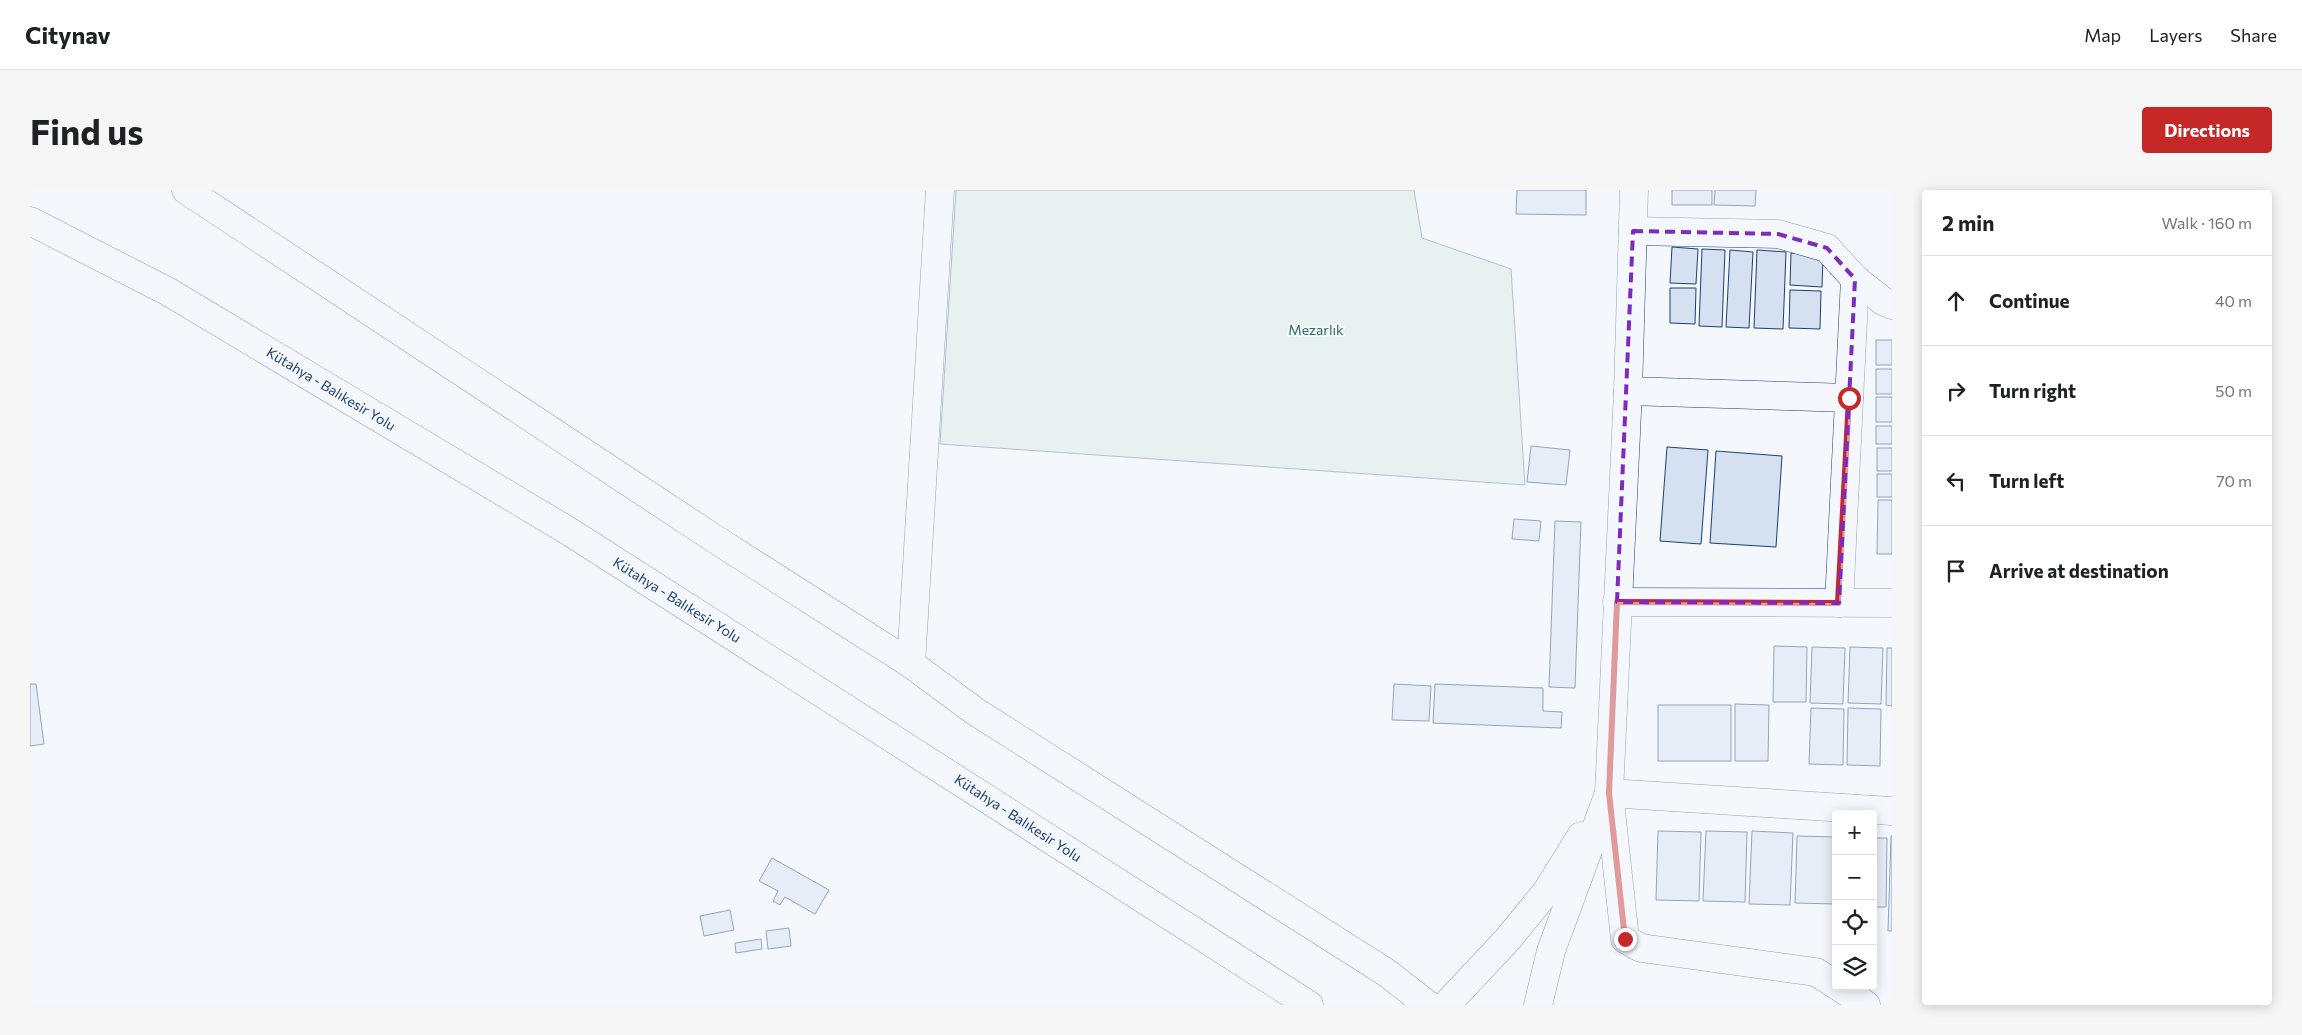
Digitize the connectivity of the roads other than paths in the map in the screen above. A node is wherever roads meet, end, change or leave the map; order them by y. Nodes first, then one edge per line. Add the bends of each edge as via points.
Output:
1 (186, 190) edge
2 (940, 190) edge
3 (1634, 190) edge
4 (30, 221) edge
5 (1632, 231) junction
6 (1855, 279) junction
7 (1892, 305) edge
8 (1628, 391) junction
9 (1849, 398) junction
10 (1617, 602) junction
11 (1838, 603) junction
12 (1892, 603) edge
13 (911, 664) junction
14 (1609, 793) junction
15 (1892, 811) edge
16 (1832, 983) edge
17 (1843, 990) edge
18 (1308, 1005) edge
19 (1428, 1005) edge
20 (1446, 1005) edge
21 (1538, 1005) edge
22 (1866, 1005) edge

1 - 13 main road via 718,541
2 - 13 main road
3 - 5 main road
4 - 18 main road, Kütahya - Balıkesir Yolu via 167,291 570,532
5 - 6 main road via 1778,234 1827,248
5 - 8 main road
6 - 7 main road
6 - 9 main road
8 - 9 main road
8 - 10 main road
9 - 11 main road
10 - 11 main road
10 - 14 main road
11 - 12 main road
13 - 19 main road via 976,712 1387,973
14 - 15 main road
14 - 16 main road via 1625,939 1641,948 1816,972
14 - 20 main road via 1547,891 1508,939
14 - 21 main road via 1551,951
17 - 22 main road

